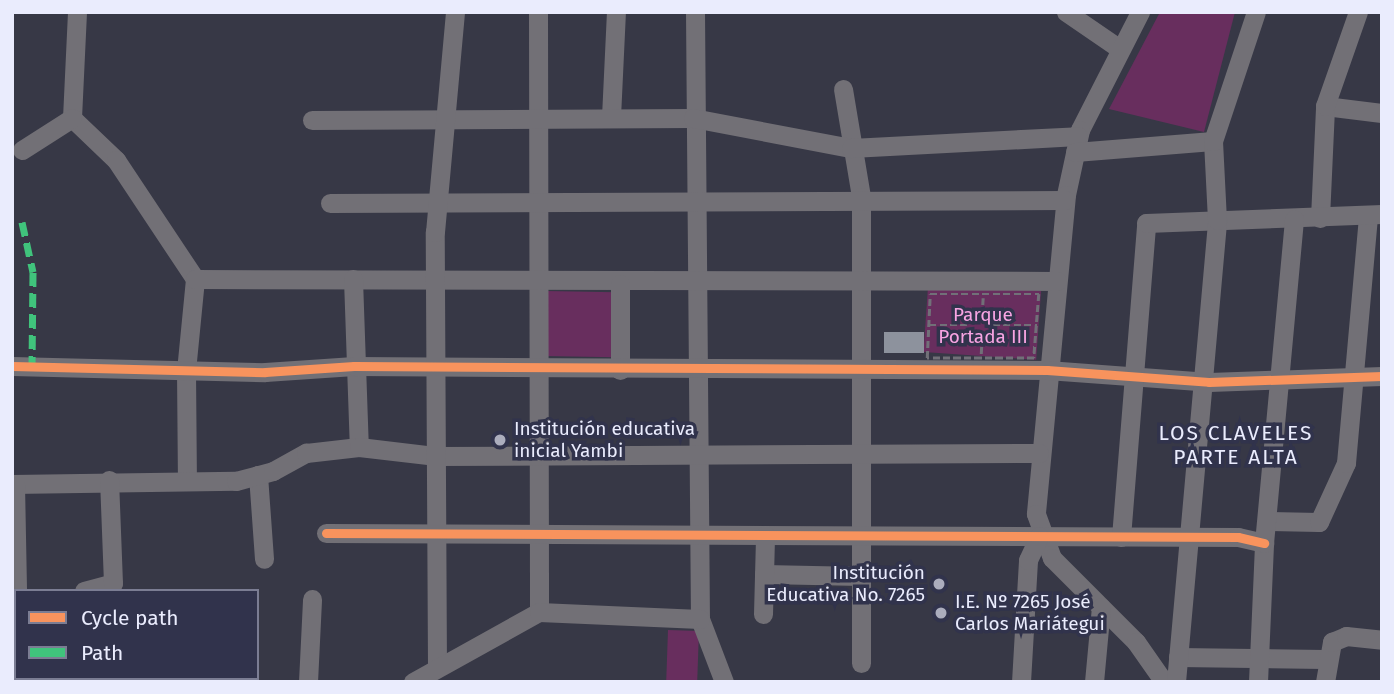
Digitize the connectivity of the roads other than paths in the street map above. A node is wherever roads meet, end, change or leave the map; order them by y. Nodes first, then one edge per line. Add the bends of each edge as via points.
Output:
1 (77, 12) edge
2 (455, 12) edge
3 (538, 12) edge
4 (616, 12) edge
5 (695, 12) edge
6 (1066, 12) edge
7 (1140, 12) edge
8 (1256, 12) edge
9 (1358, 12) edge
10 (1120, 49) junction
11 (843, 89) dead end
12 (1325, 106) junction
13 (1382, 113) edge
14 (611, 117) junction
15 (72, 118) junction
16 (441, 118) junction
17 (537, 118) junction
18 (695, 118) junction
19 (312, 120) dead end
20 (1213, 141) junction
21 (1077, 144) junction
22 (851, 148) junction
23 (22, 150) dead end
24 (861, 197) junction
25 (697, 198) junction
26 (1065, 200) junction
27 (536, 201) junction
28 (437, 202) junction
29 (330, 203) dead end
30 (1375, 215) edge
31 (1320, 218) junction
32 (1294, 219) junction
33 (1217, 220) junction
34 (195, 279) junction
35 (353, 279) junction
36 (1057, 281) junction
37 (436, 282) junction
38 (861, 283) junction
39 (536, 284) junction
40 (620, 284) junction
41 (699, 285) junction
42 (12, 366) edge
43 (354, 366) junction
44 (436, 368) junction
45 (536, 370) junction
46 (620, 370) junction
47 (702, 370) junction
48 (862, 370) junction
49 (1048, 370) junction
50 (186, 371) junction
51 (1135, 376) junction
52 (1356, 376) junction
53 (1382, 376) edge
54 (1279, 379) junction
55 (1203, 381) junction
56 (359, 447) junction
57 (702, 453) junction
58 (1039, 453) junction
59 (863, 454) junction
60 (535, 455) junction
61 (436, 456) junction
62 (258, 475) junction
63 (109, 480) junction
64 (187, 481) junction
65 (14, 484) edge
66 (1267, 521) junction
67 (327, 533) dead end
68 (436, 534) junction
69 (537, 534) junction
70 (703, 534) junction
71 (765, 535) junction
72 (861, 536) junction
73 (1039, 536) junction
74 (1121, 537) junction
75 (1189, 537) junction
76 (1264, 542) junction
77 (264, 559) dead end
78 (764, 574) junction
79 (861, 576) junction
80 (17, 589) edge
81 (91, 589) edge
82 (312, 599) dead end
83 (1101, 607) junction
84 (539, 612) junction
85 (763, 614) dead end
86 (701, 619) junction
87 (1382, 640) edge
88 (1259, 654) junction
89 (1178, 657) junction
90 (1324, 659) junction
91 (861, 663) dead end
92 (437, 668) junction
93 (308, 682) edge
94 (413, 682) edge
95 (724, 682) edge
96 (1021, 682) edge
97 (1094, 682) edge
98 (1164, 682) edge
99 (1176, 682) edge
100 (1258, 682) edge
101 (1325, 682) edge

1 - 15 street
2 - 16 street
3 - 17 street
4 - 14 street
5 - 18 street
6 - 10 street
7 - 10 street
8 - 20 street
9 - 12 street
10 - 21 street
11 - 22 street
12 - 13 street
12 - 31 street
14 - 17 street
14 - 18 street
15 - 23 street
15 - 34 street via 116,160
16 - 17 street
16 - 19 street
16 - 28 street
17 - 27 street
18 - 22 street
18 - 25 street
20 - 21 street
20 - 33 street
21 - 22 street
21 - 26 street
22 - 24 street via 859,161
24 - 25 street
24 - 26 street
24 - 38 street
25 - 27 street
25 - 41 street
26 - 36 street
27 - 28 street
27 - 39 street
28 - 29 street
28 - 37 street
30 - 31 street
30 - 52 street
31 - 32 street
32 - 33 street
32 - 54 street
33 - 51 street via 1146,223
33 - 55 street
34 - 35 street
34 - 50 street
35 - 37 street
35 - 43 street
36 - 38 street
36 - 49 street
37 - 39 street
37 - 44 street
38 - 41 street
38 - 48 street
39 - 40 street
39 - 45 street
40 - 41 street
40 - 46 street
41 - 47 street
42 - 50 street
43 - 44 street
43 - 50 street
43 - 56 street
44 - 45 street
44 - 61 street
45 - 46 street
45 - 60 street
46 - 47 street
47 - 48 street
47 - 57 street
48 - 49 street
48 - 59 street
49 - 51 street
49 - 58 street
50 - 64 street
51 - 55 street
51 - 74 street
52 - 53 street
52 - 54 street
52 - 66 street via 1348,455 1323,516 1312,524
54 - 55 street
54 - 66 street
55 - 75 street
56 - 61 street
56 - 62 street via 306,453
57 - 59 street
57 - 60 street
57 - 70 street
58 - 59 street
58 - 73 street
59 - 72 street
60 - 61 street
60 - 69 street
61 - 68 street
62 - 64 street
62 - 77 street
63 - 64 street
63 - 65 street
63 - 81 street via 113,583
65 - 80 street
66 - 76 street
67 - 68 street
68 - 69 street
68 - 92 street
69 - 70 street
69 - 84 street
70 - 71 street
70 - 86 street
71 - 72 street
71 - 78 street
72 - 73 street
72 - 79 street
73 - 74 street
73 - 83 street via 1052,558
73 - 96 street via 1028,560
74 - 75 street
75 - 76 street
75 - 89 street
76 - 88 street
78 - 79 street
78 - 85 street
79 - 91 street
82 - 93 street
83 - 97 street
83 - 98 street
84 - 86 street
84 - 92 street
86 - 95 street
87 - 90 street via 1339,638
88 - 89 street
88 - 90 street
88 - 100 street
89 - 99 street
90 - 101 street
92 - 94 street

